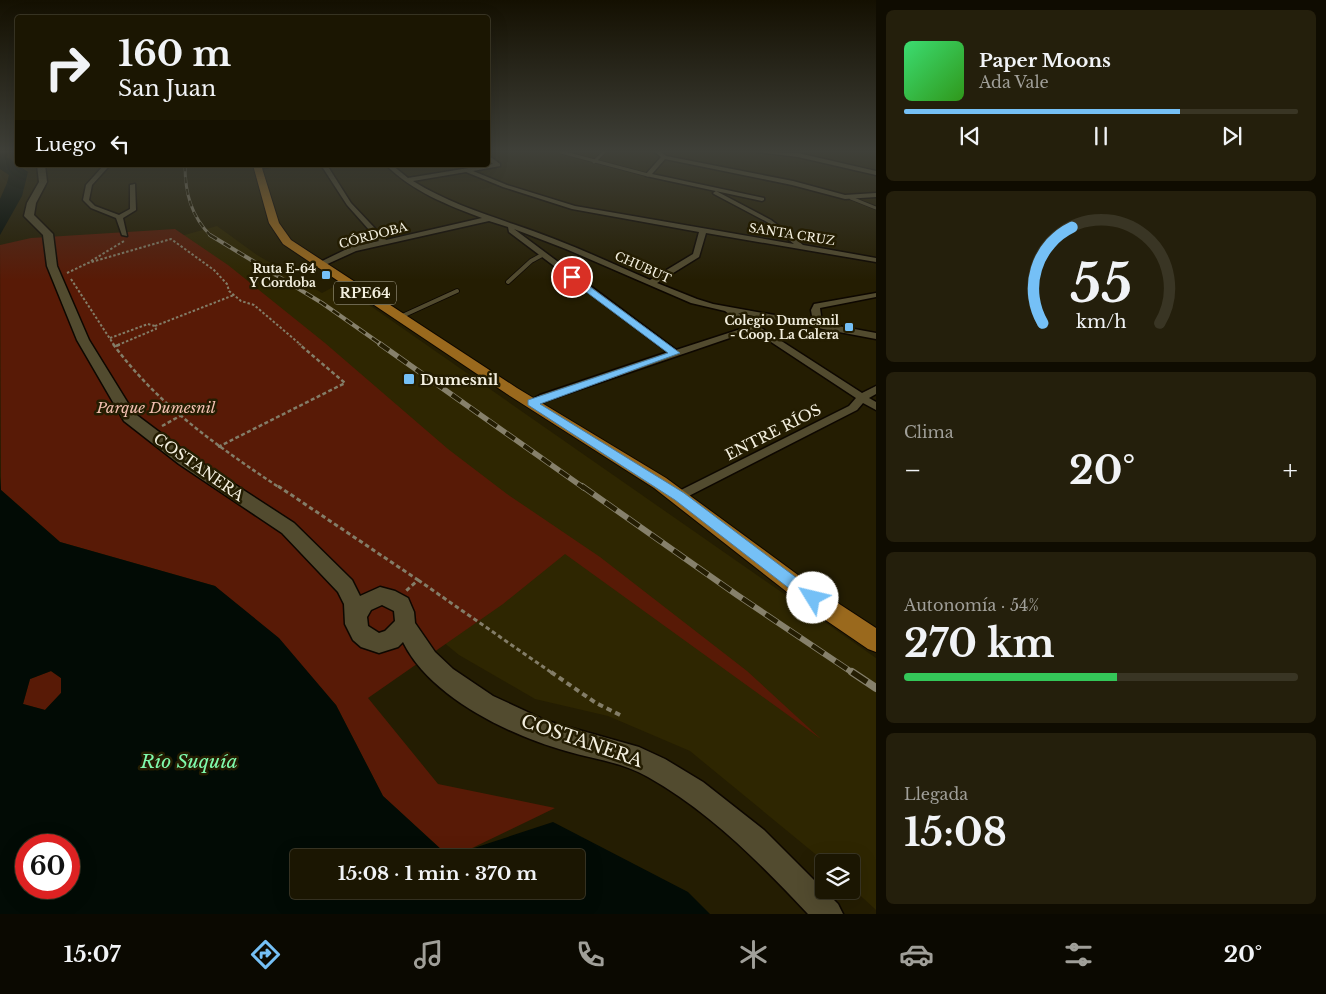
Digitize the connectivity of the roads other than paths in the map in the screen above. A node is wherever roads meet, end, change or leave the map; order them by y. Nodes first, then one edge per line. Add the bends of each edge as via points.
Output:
1 (35, 195) edge
2 (86, 195) edge
3 (133, 195) edge
4 (266, 195) edge
5 (343, 195) edge
6 (433, 195) edge
7 (533, 195) edge
8 (719, 195) edge
9 (739, 195) edge
10 (838, 195) edge
11 (864, 195) edge
12 (851, 198) junction
13 (762, 199) dead end
14 (876, 208) edge
15 (120, 217) junction
16 (491, 218) junction
17 (511, 225) junction
18 (703, 230) junction
19 (125, 235) road end
20 (384, 242) junction
21 (801, 246) junction
22 (542, 255) junction
23 (876, 260) edge
24 (320, 264) junction
25 (508, 282) dead end
26 (651, 283) junction
27 (457, 291) dead end
28 (876, 295) edge
29 (722, 308) junction
30 (400, 317) junction
31 (818, 326) junction
32 (754, 328) junction
33 (876, 336) edge
34 (675, 353) junction
35 (876, 390) edge
36 (862, 398) junction
37 (531, 403) junction
38 (876, 407) edge
39 (679, 496) junction
40 (345, 586) junction
41 (386, 599) junction
42 (356, 616) junction
43 (404, 623) junction
44 (387, 641) junction
45 (876, 641) edge
46 (422, 654) junction
47 (828, 914) edge

1 - 40 street, COSTANERA via 29,216 48,234 52,266 83,340 129,417 185,460 288,528
2 - 15 street via 86,200 93,207
3 - 15 street via 133,210
4 - 24 main road, RPE64 via 278,233
5 - 20 street
6 - 16 street, CHUBUT
7 - 18 street, SANTA CRUZ via 569,206
8 - 21 street via 769,221
9 - 13 street
10 - 12 street
11 - 12 street
12 - 14 lane
15 - 19 street
16 - 17 street, CHUBUT
16 - 20 street, CÓRDOBA
17 - 22 street via 511,231
17 - 26 street, CHUBUT
18 - 21 street, SANTA CRUZ
18 - 26 street via 696,256
20 - 24 street, CÓRDOBA via 354,249
21 - 23 street, SANTA CRUZ
22 - 25 lane via 531,259 518,276
22 - 34 street
24 - 30 main road, RPE64
26 - 29 street, CHUBUT via 694,301
27 - 30 lane
28 - 31 street via 817,306
29 - 31 street, CHUBUT
29 - 32 street
30 - 37 main road, RPE64
31 - 33 street, CHUBUT
32 - 34 street
32 - 36 street
34 - 37 street
35 - 36 street, ENTRE RÍOS
36 - 38 street
36 - 39 street, ENTRE RÍOS via 853,408
37 - 39 main road, RPE64
39 - 45 main road, RPE64 via 805,593
40 - 41 street, COSTANERA
40 - 42 street, COSTANERA
41 - 42 street via 362,605
41 - 43 street, COSTANERA via 405,612
42 - 44 street, COSTANERA via 356,629 365,639
43 - 44 street via 399,633
43 - 46 street, COSTANERA
44 - 46 street, COSTANERA
46 - 47 street, COSTANERA via 460,688 521,722 554,735 630,755 674,778 749,834

